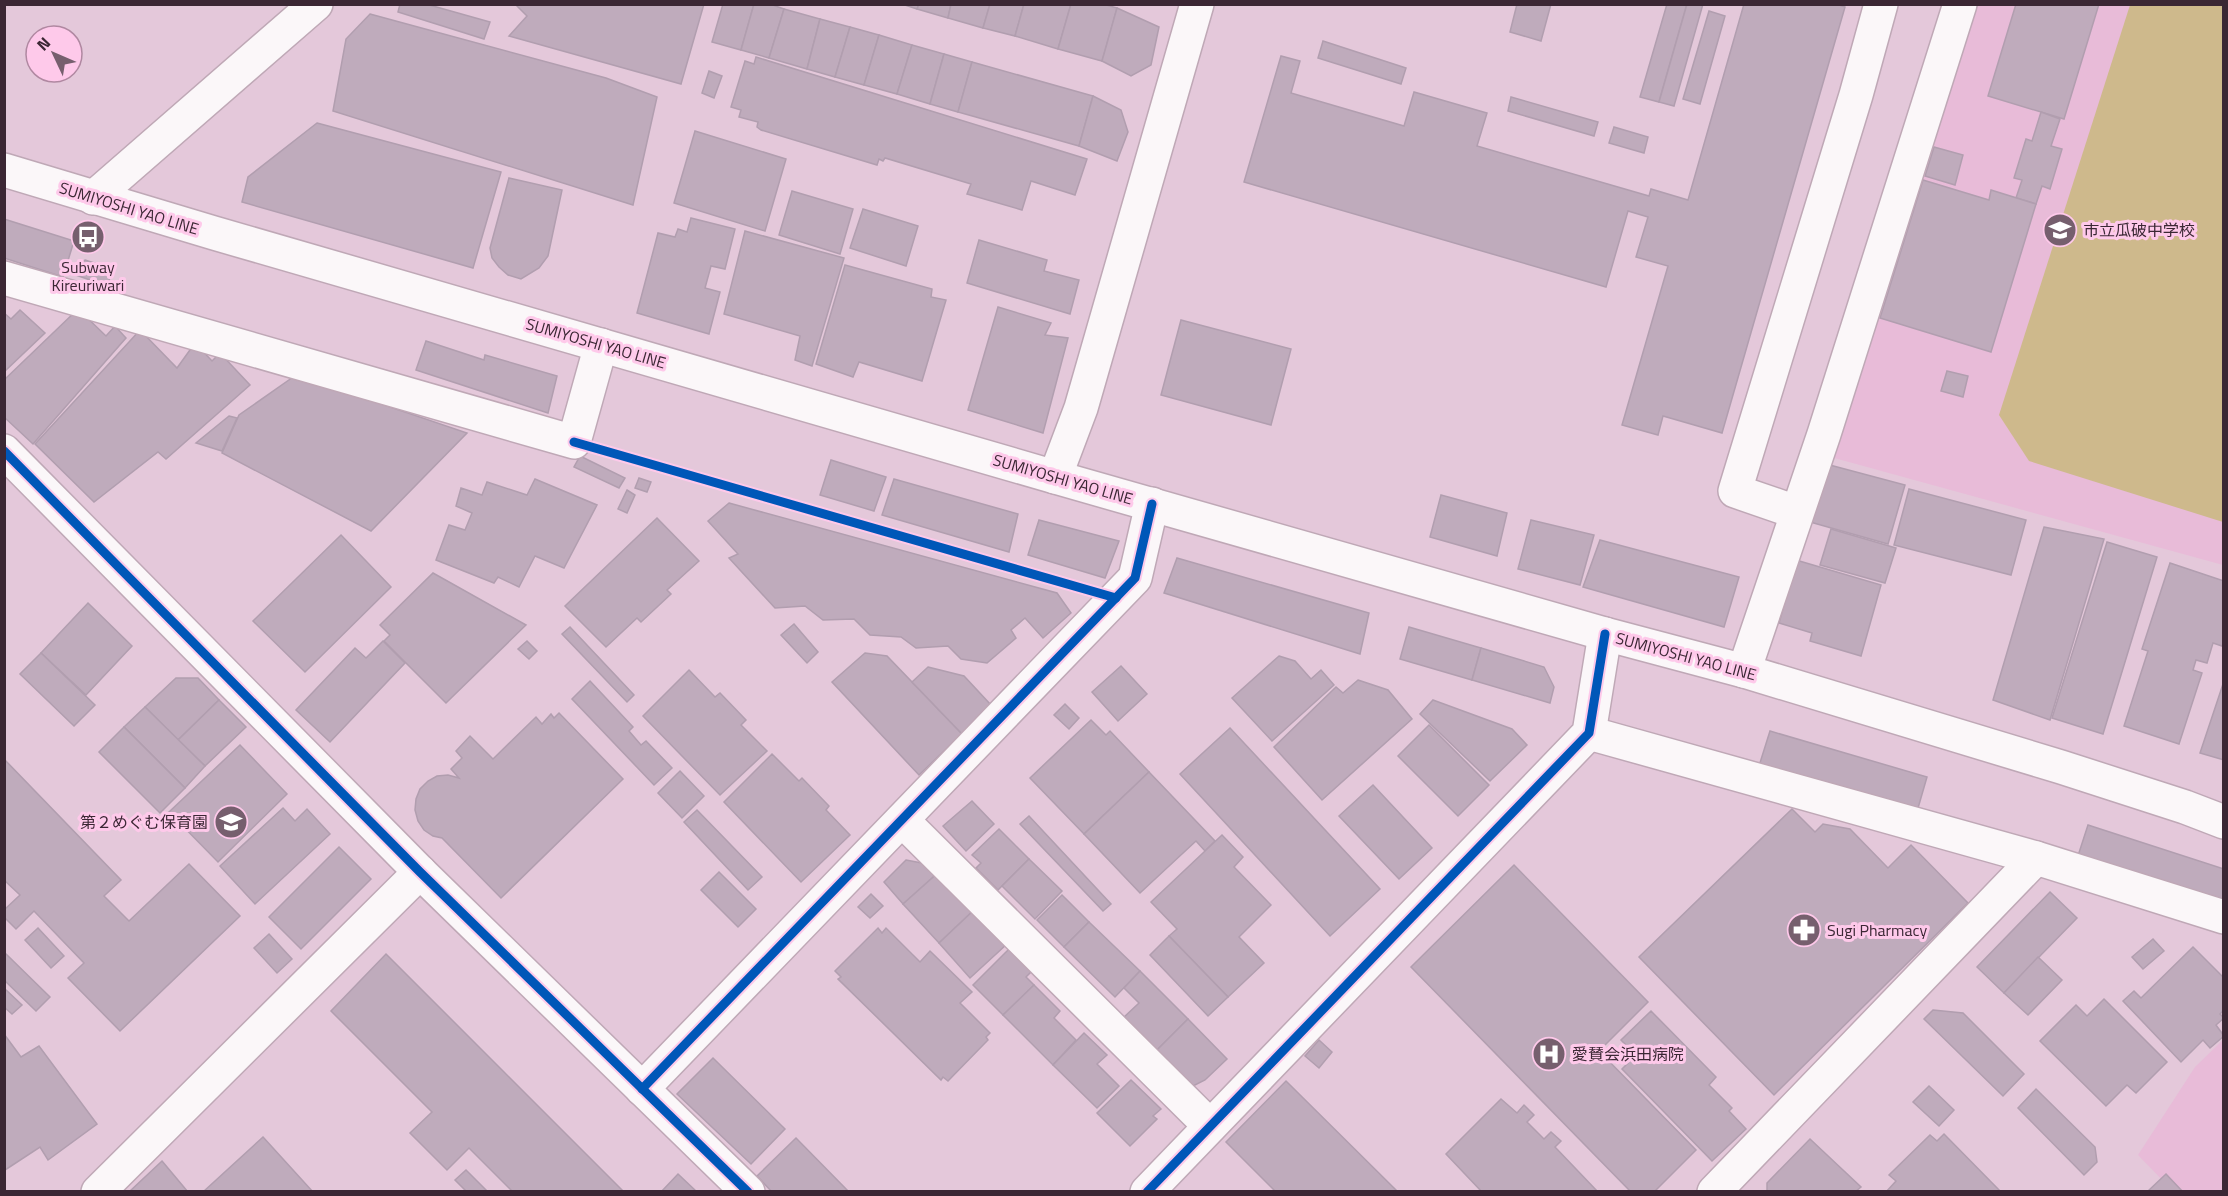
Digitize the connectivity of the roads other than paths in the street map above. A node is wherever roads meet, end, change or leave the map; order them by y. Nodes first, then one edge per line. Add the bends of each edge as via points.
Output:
1 (316, 4) edge
2 (1197, 4) edge
3 (1881, 4) edge
4 (1960, 4) edge
5 (4, 170) edge
6 (93, 198) junction
7 (4, 278) edge
8 (601, 345) junction
9 (4, 451) edge
10 (1055, 477) junction
11 (1152, 504) junction
12 (1796, 512) junction
13 (1605, 634) junction
14 (1744, 670) junction
15 (1589, 733) junction
16 (902, 820) junction
17 (2223, 822) edge
18 (2036, 858) junction
19 (420, 872) junction
20 (2223, 917) edge
21 (642, 1089) junction
22 (1210, 1126) junction
23 (98, 1191) edge
24 (748, 1191) edge
25 (1147, 1191) edge
26 (1714, 1191) edge

1 - 6 street
2 - 10 street via 1080,408
3 - 12 street via 1735,491
4 - 12 street
5 - 6 street, SUMIYOSHI YAO LINE
6 - 8 street, SUMIYOSHI YAO LINE
7 - 8 street via 574,442
8 - 10 street, SUMIYOSHI YAO LINE
9 - 19 street
10 - 11 street, SUMIYOSHI YAO LINE
11 - 13 street, SUMIYOSHI YAO LINE
11 - 16 street via 1135,578
12 - 14 street
13 - 14 street, SUMIYOSHI YAO LINE
13 - 15 street
14 - 17 street, SUMIYOSHI YAO LINE via 2061,767
15 - 18 street
15 - 22 street
16 - 21 street
16 - 22 street
18 - 20 street
18 - 26 street
19 - 21 street
19 - 23 street
21 - 24 street
22 - 25 street

